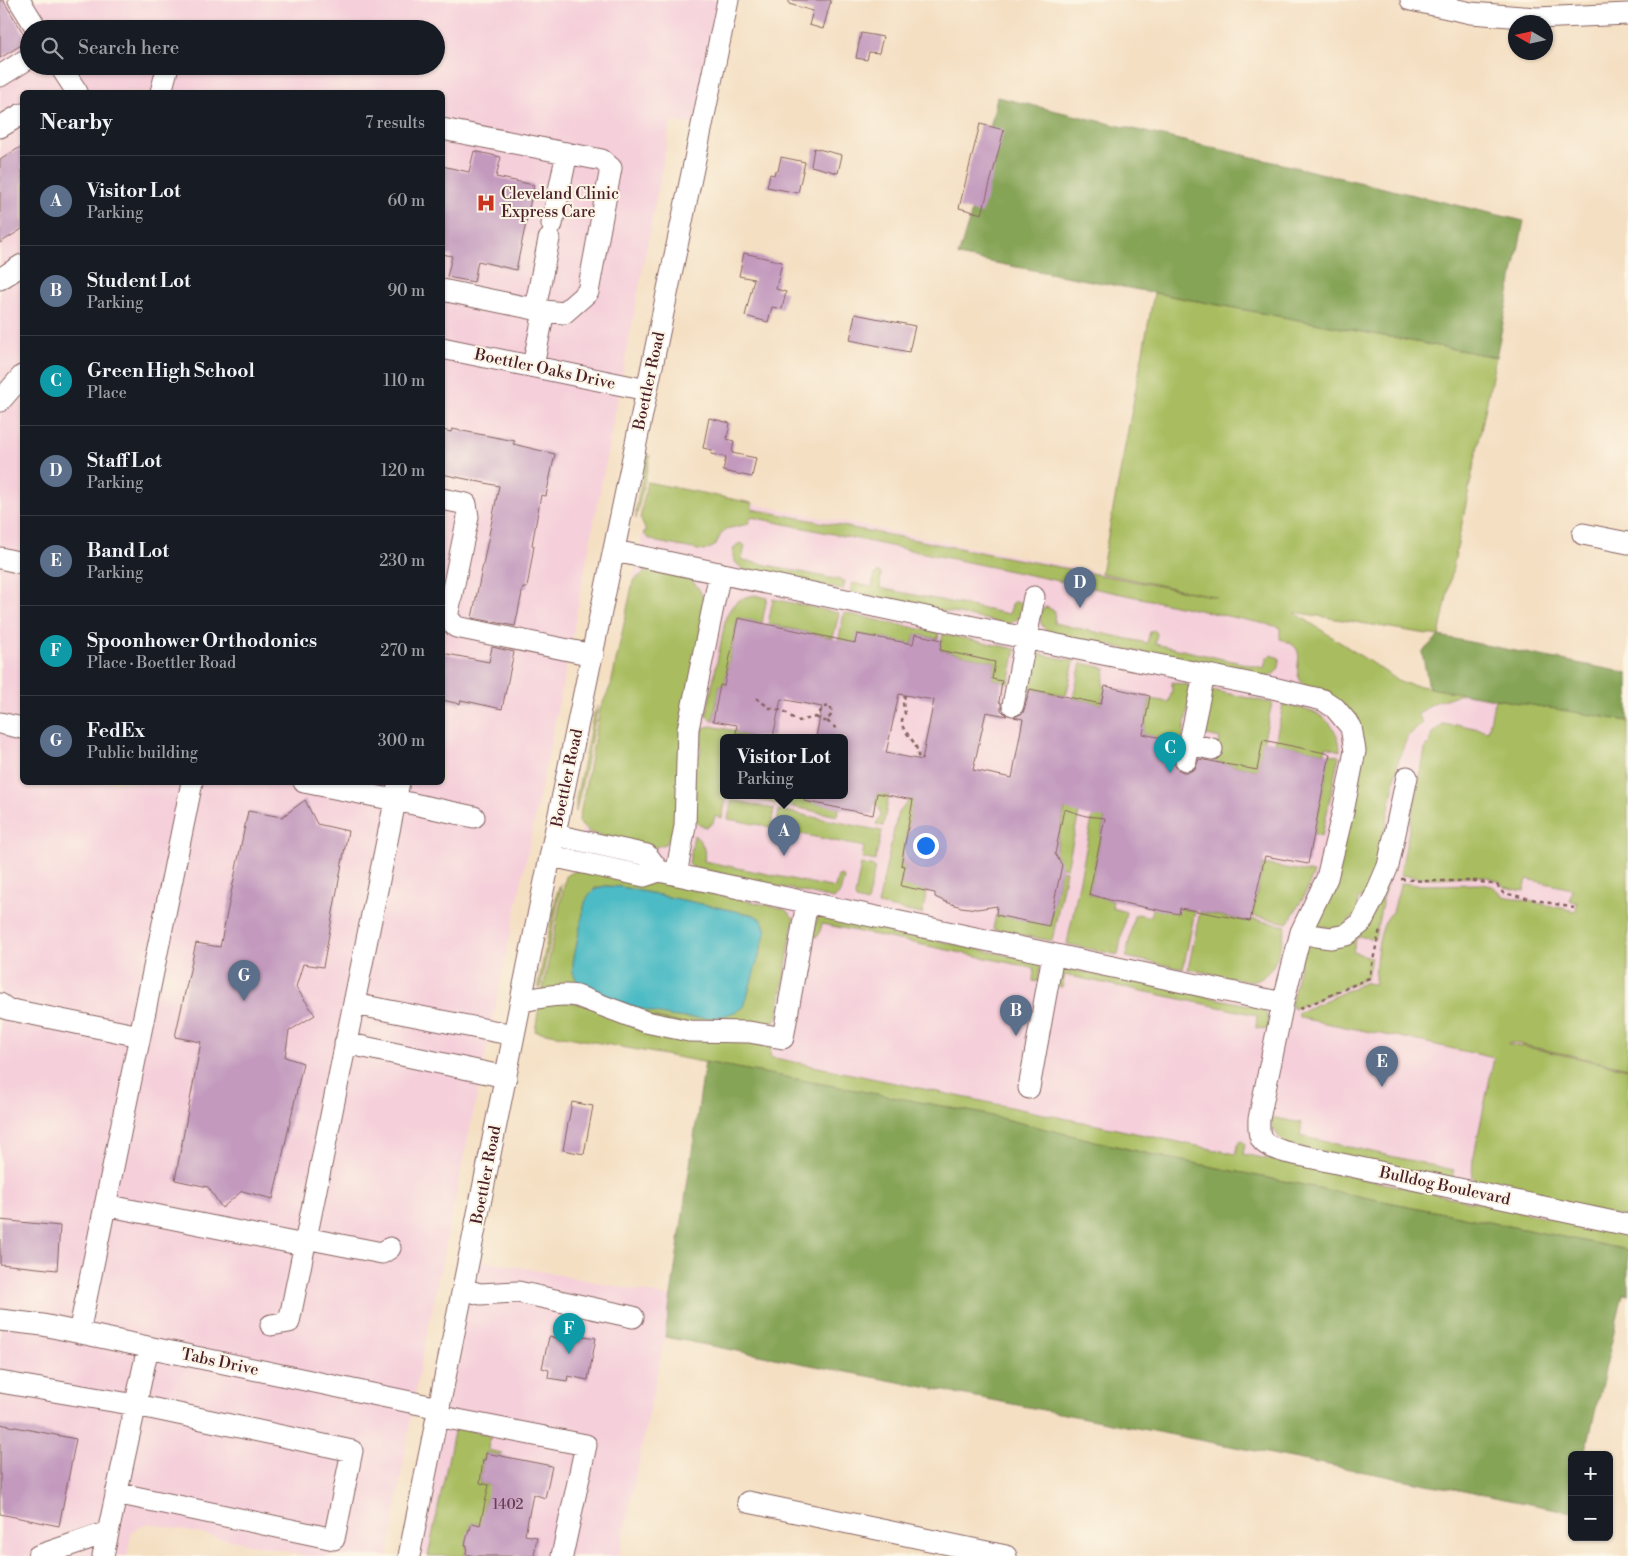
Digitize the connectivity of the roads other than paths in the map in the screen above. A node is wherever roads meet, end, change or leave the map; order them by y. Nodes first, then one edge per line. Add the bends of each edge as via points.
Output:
1 (19, 0) edge
2 (728, 0) edge
3 (1411, 0) edge
4 (1628, 14) edge
5 (31, 20) edge
6 (20, 64) edge
7 (64, 75) edge
8 (166, 75) edge
9 (0, 76) edge
10 (70, 90) edge
11 (162, 90) edge
12 (20, 115) edge
13 (0, 127) edge
14 (445, 130) edge
15 (567, 153) junction
16 (20, 266) edge
17 (0, 279) edge
18 (445, 291) edge
19 (539, 310) junction
20 (445, 349) edge
21 (533, 366) junction
22 (647, 390) junction
23 (445, 500) edge
24 (1583, 534) dead end
25 (1628, 543) edge
26 (615, 550) junction
27 (0, 558) edge
28 (20, 563) edge
29 (720, 573) junction
30 (1034, 597) dead end
31 (1027, 639) junction
32 (593, 655) junction
33 (1204, 675) junction
34 (1013, 705) dead end
35 (0, 723) edge
36 (20, 728) edge
37 (1212, 749) dead end
38 (1406, 777) dead end
39 (191, 785) edge
40 (335, 785) edge
41 (397, 791) edge
42 (474, 817) dead end
43 (555, 835) junction
44 (551, 856) junction
45 (667, 873) junction
46 (806, 903) junction
47 (1301, 932) junction
48 (1053, 955) junction
49 (521, 1002) junction
50 (0, 1004) edge
51 (354, 1004) junction
52 (1282, 1011) junction
53 (514, 1035) junction
54 (140, 1036) junction
55 (345, 1043) junction
56 (506, 1077) junction
57 (1029, 1088) dead end
58 (105, 1205) junction
59 (1628, 1225) edge
60 (305, 1241) junction
61 (390, 1248) dead end
62 (463, 1289) junction
63 (633, 1317) dead end
64 (0, 1320) edge
65 (271, 1325) dead end
66 (79, 1333) junction
67 (148, 1347) junction
68 (0, 1382) edge
69 (136, 1405) junction
70 (438, 1412) junction
71 (116, 1494) junction
72 (748, 1502) dead end
73 (108, 1532) junction
74 (38, 1556) edge
75 (103, 1556) edge
76 (409, 1556) edge
77 (562, 1556) edge
78 (1006, 1556) edge

1 - 5 street
2 - 22 street, Boettler Road
3 - 4 street via 1471,13 1536,18
6 - 9 street
7 - 10 street
8 - 11 street
12 - 13 street
14 - 15 street
15 - 19 street
15 - 19 street via 602,160 611,168 588,292 564,313
16 - 17 street
18 - 19 street
19 - 21 street
20 - 21 street, Boettler Oaks Drive
21 - 22 street, Boettler Oaks Drive
22 - 26 street, Boettler Road
23 - 32 street via 466,504 468,517 447,617 456,627
24 - 25 street
26 - 29 street
26 - 32 street, Boettler Road
27 - 28 street
29 - 31 street
29 - 45 street via 688,729 686,826
30 - 31 street
31 - 33 street
31 - 34 street
32 - 43 street, Boettler Road
33 - 37 street via 1188,752
33 - 47 street via 1323,700 1335,708 1351,727 1355,751 1341,822 1327,878
35 - 36 street
38 - 47 street via 1388,866 1361,923 1346,935 1331,938
39 - 54 street
40 - 41 street
41 - 42 street
41 - 51 street
43 - 44 street, Boettler Road
43 - 45 street via 647,855
44 - 45 street via 644,876
44 - 49 street, Boettler Road
45 - 46 street
46 - 48 street
46 - 49 street via 783,1038 749,1032 672,1028 646,1022 577,996 558,994
47 - 52 street
48 - 52 street
48 - 57 street
49 - 53 street, Boettler Road
50 - 54 street via 8,1009
51 - 53 street
51 - 55 street
52 - 59 street, Bulldog Boulevard via 1260,1119 1258,1134 1263,1143 1285,1152
53 - 56 street, Boettler Road
54 - 58 street
55 - 56 street
55 - 60 street
56 - 62 street, Boettler Road
58 - 60 street
58 - 66 street
60 - 61 street via 382,1253
60 - 65 street via 289,1322
62 - 63 street via 480,1294 518,1292
62 - 70 street, Boettler Road
64 - 66 street, Tabs Drive
66 - 67 street, Tabs Drive
67 - 69 street
67 - 70 street, Tabs Drive
68 - 69 street
69 - 71 street
69 - 71 street via 352,1451 334,1539
70 - 76 street, Boettler Road
70 - 77 street, Tabs Drive via 586,1445
71 - 73 street
72 - 78 street
73 - 74 street
73 - 75 street

